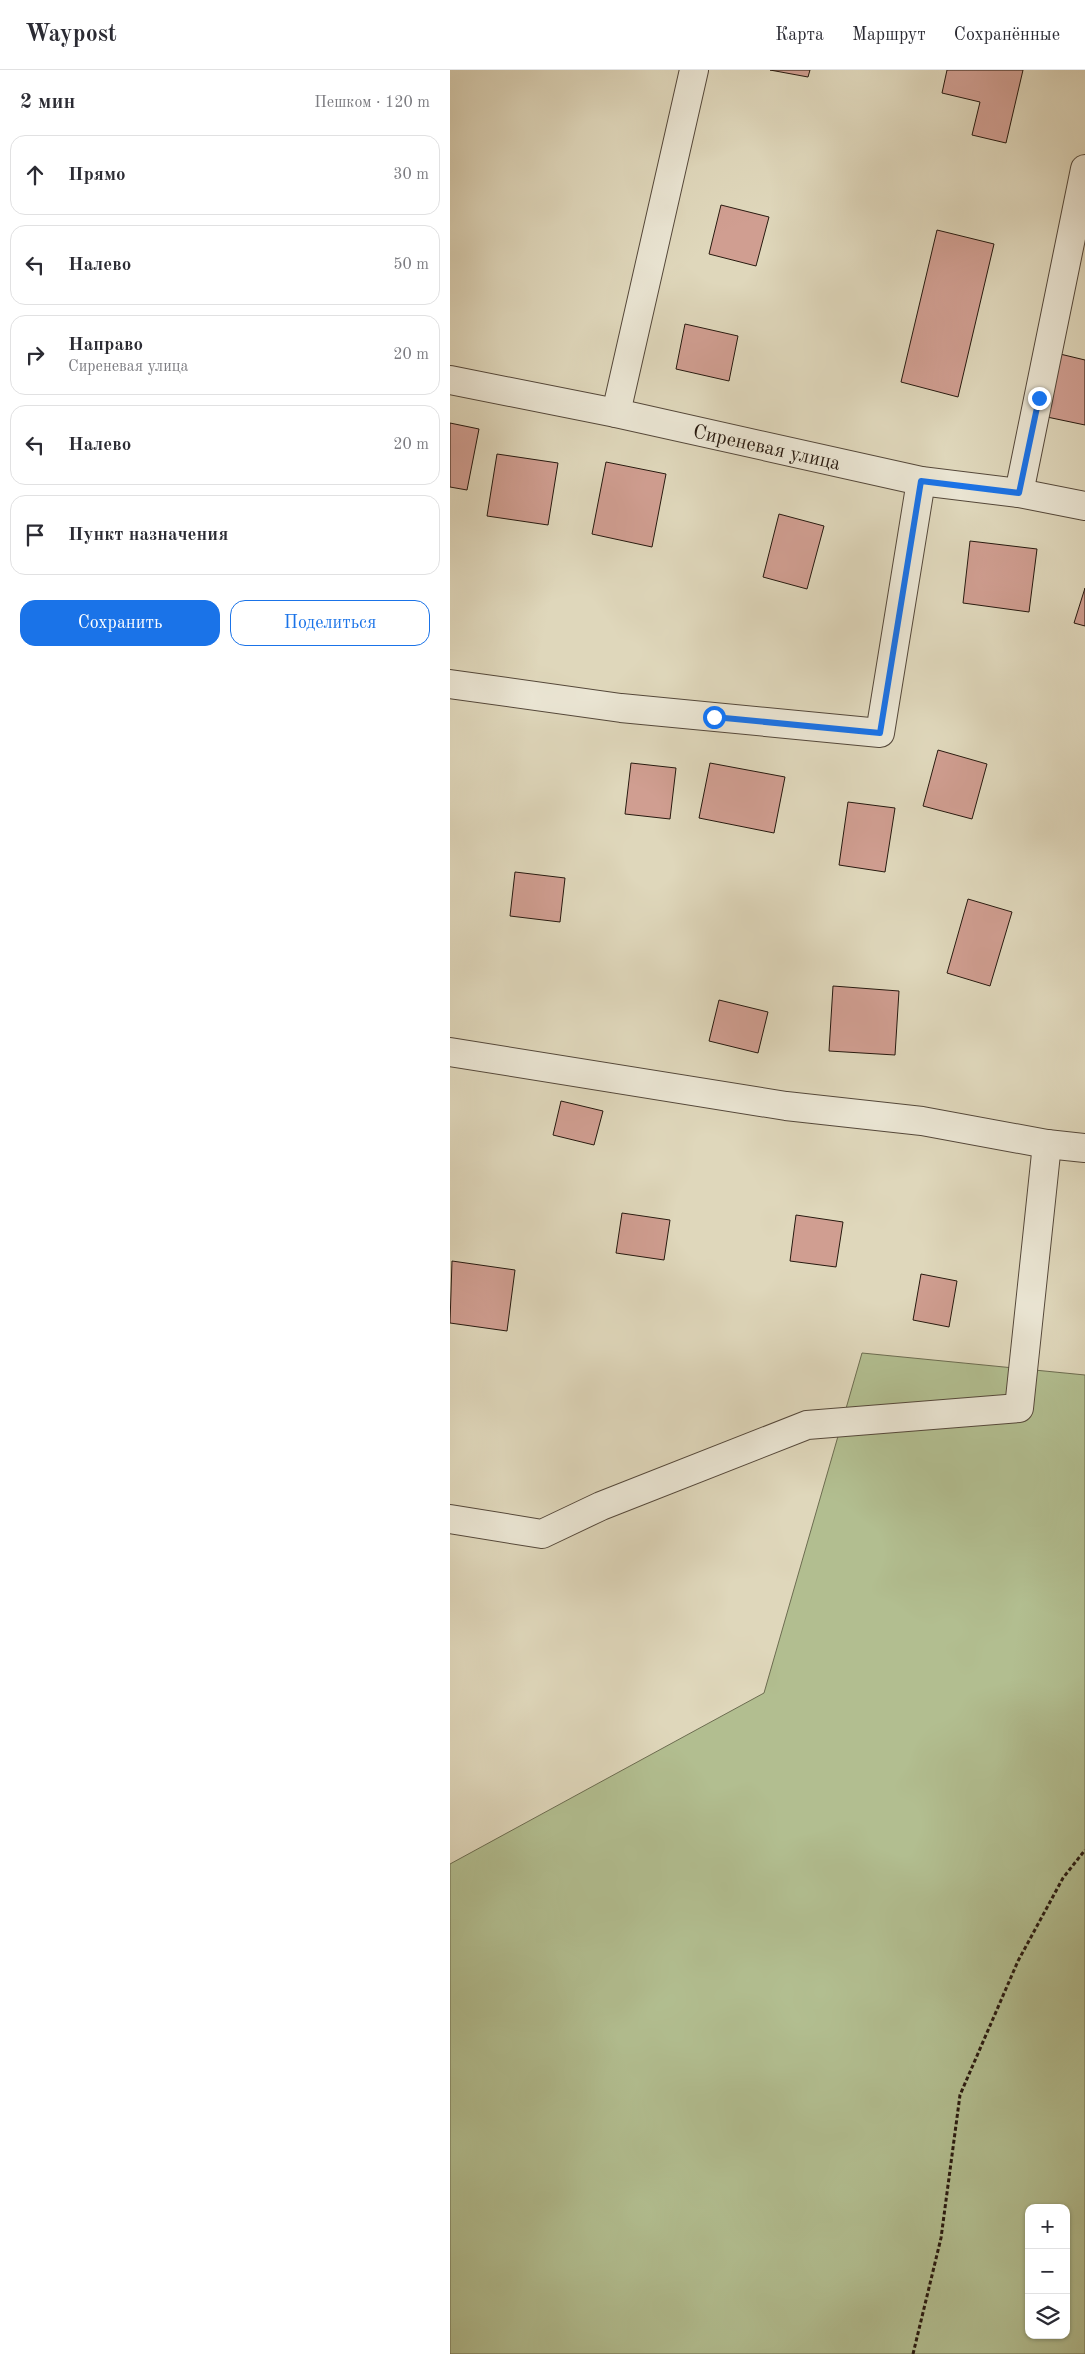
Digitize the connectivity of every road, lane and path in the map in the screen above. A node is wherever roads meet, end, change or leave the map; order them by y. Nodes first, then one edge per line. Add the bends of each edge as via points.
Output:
1 (694, 70) edge
2 (1085, 168) edge
3 (450, 380) edge
4 (616, 413) junction
5 (921, 481) junction
6 (1019, 493) junction
7 (1085, 506) edge
8 (450, 684) edge
9 (450, 1052) edge
10 (1047, 1144) junction
11 (1085, 1148) edge
12 (450, 1519) edge
13 (1085, 1850) edge
14 (913, 2354) edge

1 - 4 street
2 - 6 street
3 - 4 street, Сиреневая улица
4 - 5 street, Сиреневая улица
5 - 6 street, Сиреневая улица
5 - 8 street via 880,733 621,708
6 - 7 street, Сиреневая улица
9 - 10 street via 786,1106 922,1121
10 - 11 street
10 - 12 street via 1019,1408 807,1425 601,1506 542,1534
13 - 14 path via 1063,1878 1018,1961 960,2095 941,2238

